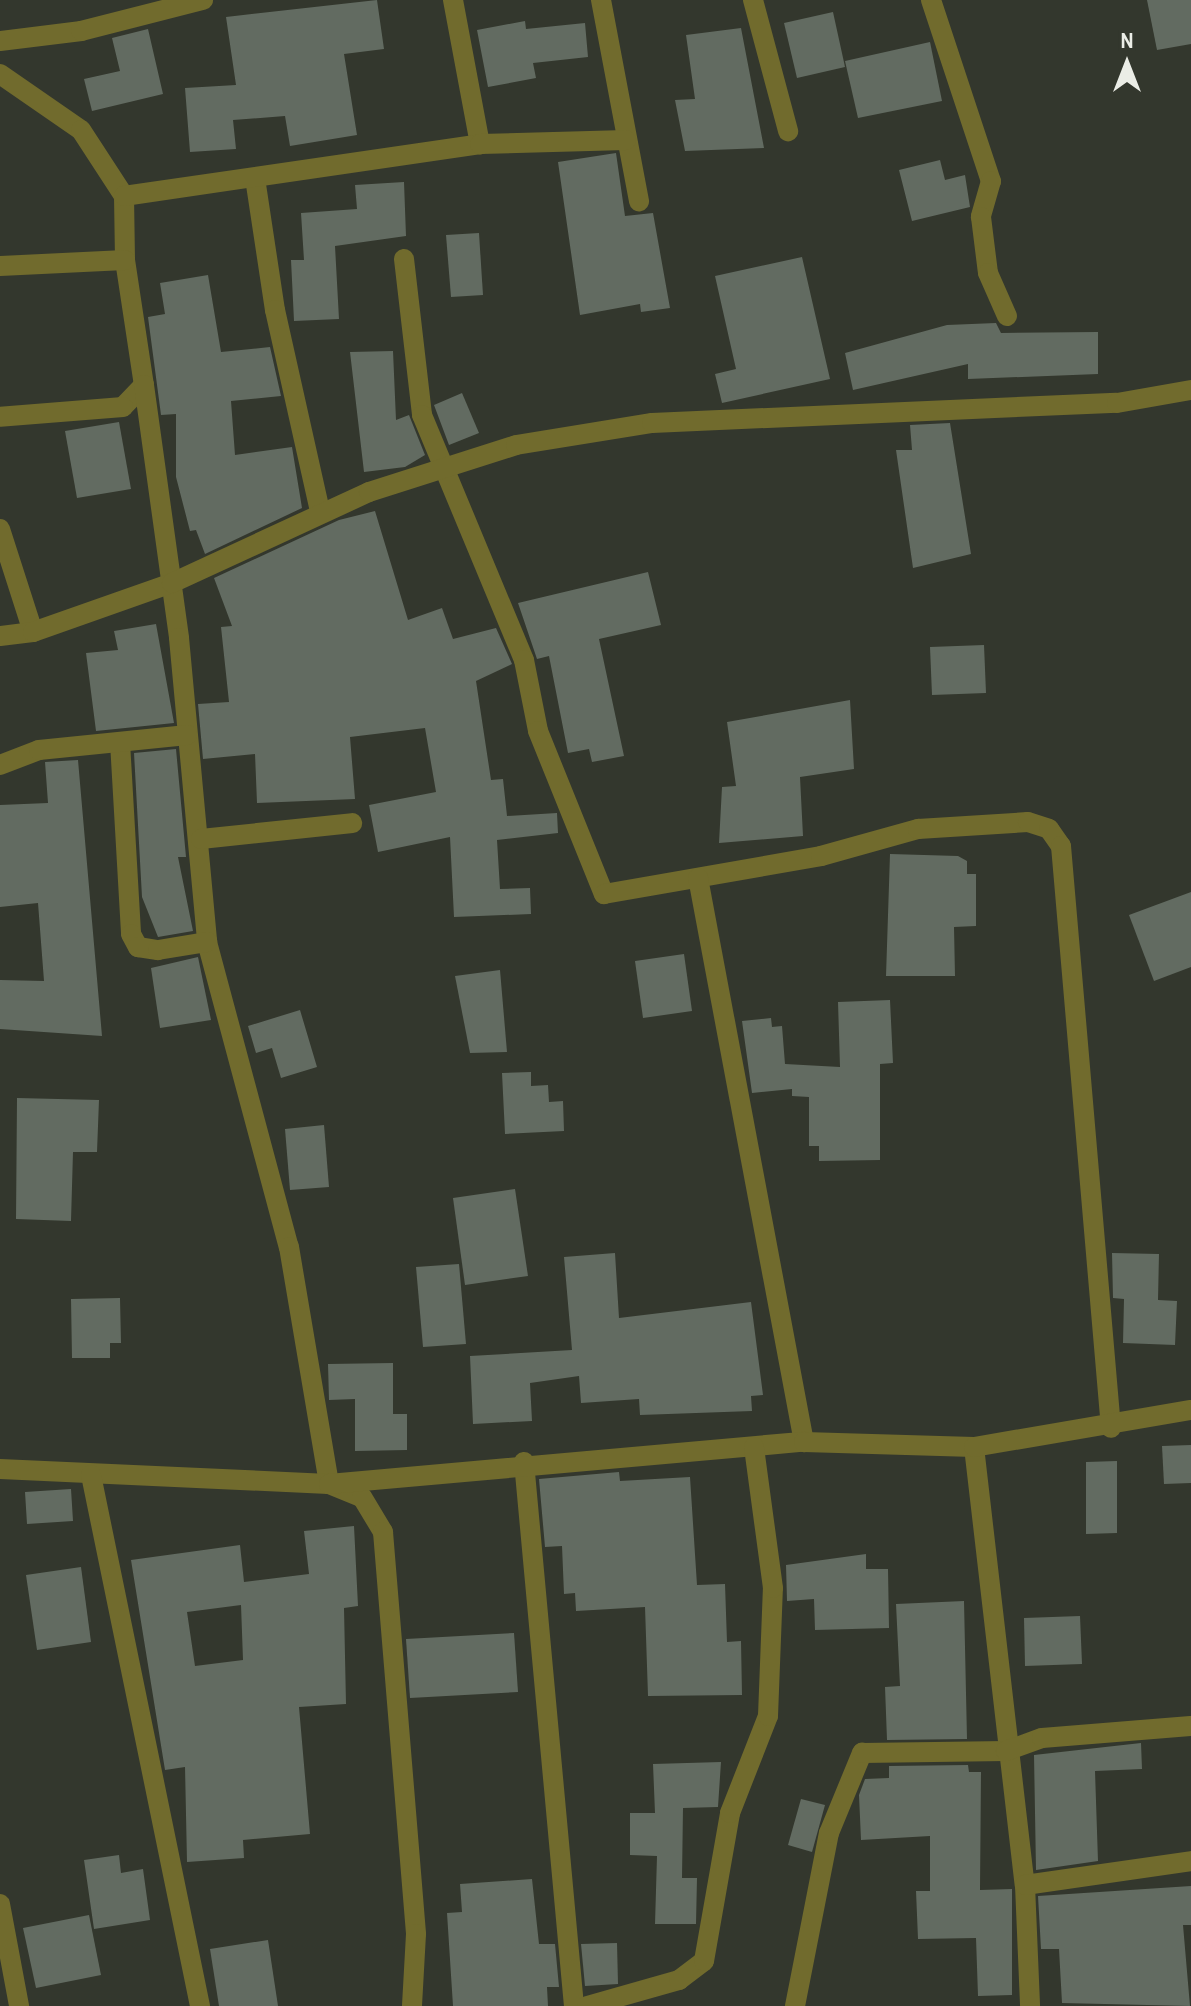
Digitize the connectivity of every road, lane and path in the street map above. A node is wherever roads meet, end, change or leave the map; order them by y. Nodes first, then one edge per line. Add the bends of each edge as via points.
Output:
1 (203, 0) edge
2 (453, 0) edge
3 (601, 0) edge
4 (753, 0) edge
5 (931, 0) edge
6 (0, 41) edge
7 (0, 74) edge
8 (788, 131) dead end
9 (626, 140) junction
10 (480, 144) junction
11 (255, 178) junction
12 (124, 196) junction
13 (639, 201) dead end
14 (404, 259) dead end
15 (125, 260) junction
16 (0, 266) edge
17 (1007, 316) dead end
18 (144, 385) junction
19 (1191, 390) edge
20 (0, 417) edge
21 (447, 470) junction
22 (320, 512) junction
23 (1, 528) edge
24 (172, 583) junction
25 (33, 632) junction
26 (0, 636) edge
27 (187, 735) junction
28 (120, 742) junction
29 (0, 765) edge
30 (352, 823) dead end
31 (201, 839) junction
32 (698, 878) junction
33 (207, 942) junction
34 (1191, 1410) edge
35 (1111, 1428) junction
36 (804, 1442) junction
37 (754, 1447) junction
38 (974, 1447) junction
39 (524, 1462) junction
40 (0, 1469) edge
41 (91, 1475) junction
42 (329, 1484) junction
43 (1191, 1726) edge
44 (1006, 1751) junction
45 (1191, 1861) edge
46 (1025, 1885) junction
47 (0, 1904) edge
48 (19, 2006) edge
49 (200, 2006) edge
50 (412, 2006) edge
51 (574, 2006) edge
52 (587, 2006) edge
53 (795, 2006) edge
54 (1030, 2006) edge

1 - 6 street via 81,31
2 - 10 street
3 - 9 street
4 - 8 street
5 - 17 street via 991,181 981,217 988,273
7 - 12 street via 81,130
9 - 10 street
9 - 13 street
10 - 11 street
11 - 12 street
11 - 22 street via 275,310
12 - 15 street
14 - 21 street via 422,415
15 - 16 street
15 - 18 street
18 - 20 street via 123,407
18 - 24 street
19 - 21 street via 1117,403 652,423 516,445
21 - 22 street
21 - 32 street via 524,660 538,731 592,880 604,894
22 - 24 street
23 - 25 street
24 - 25 street
24 - 27 street
25 - 26 street
27 - 28 street
27 - 31 street
28 - 29 street via 39,750
28 - 33 street via 131,934 138,947 158,950
30 - 31 street
31 - 33 street
32 - 35 street via 918,829 1028,822 1049,829 1061,846
32 - 36 street
33 - 42 street via 289,1247
34 - 35 street
35 - 38 street
36 - 37 street
36 - 38 street
37 - 39 street
37 - 52 street via 773,1588 768,1716 730,1813 704,1961 679,1980
38 - 44 street
39 - 42 street
39 - 51 street
40 - 41 street
41 - 42 street
41 - 49 street
42 - 50 street via 362,1497 383,1532 416,1934
43 - 44 street via 1042,1738
44 - 46 street
44 - 53 street via 862,1753 829,1833
45 - 46 street
46 - 54 street
47 - 48 street

